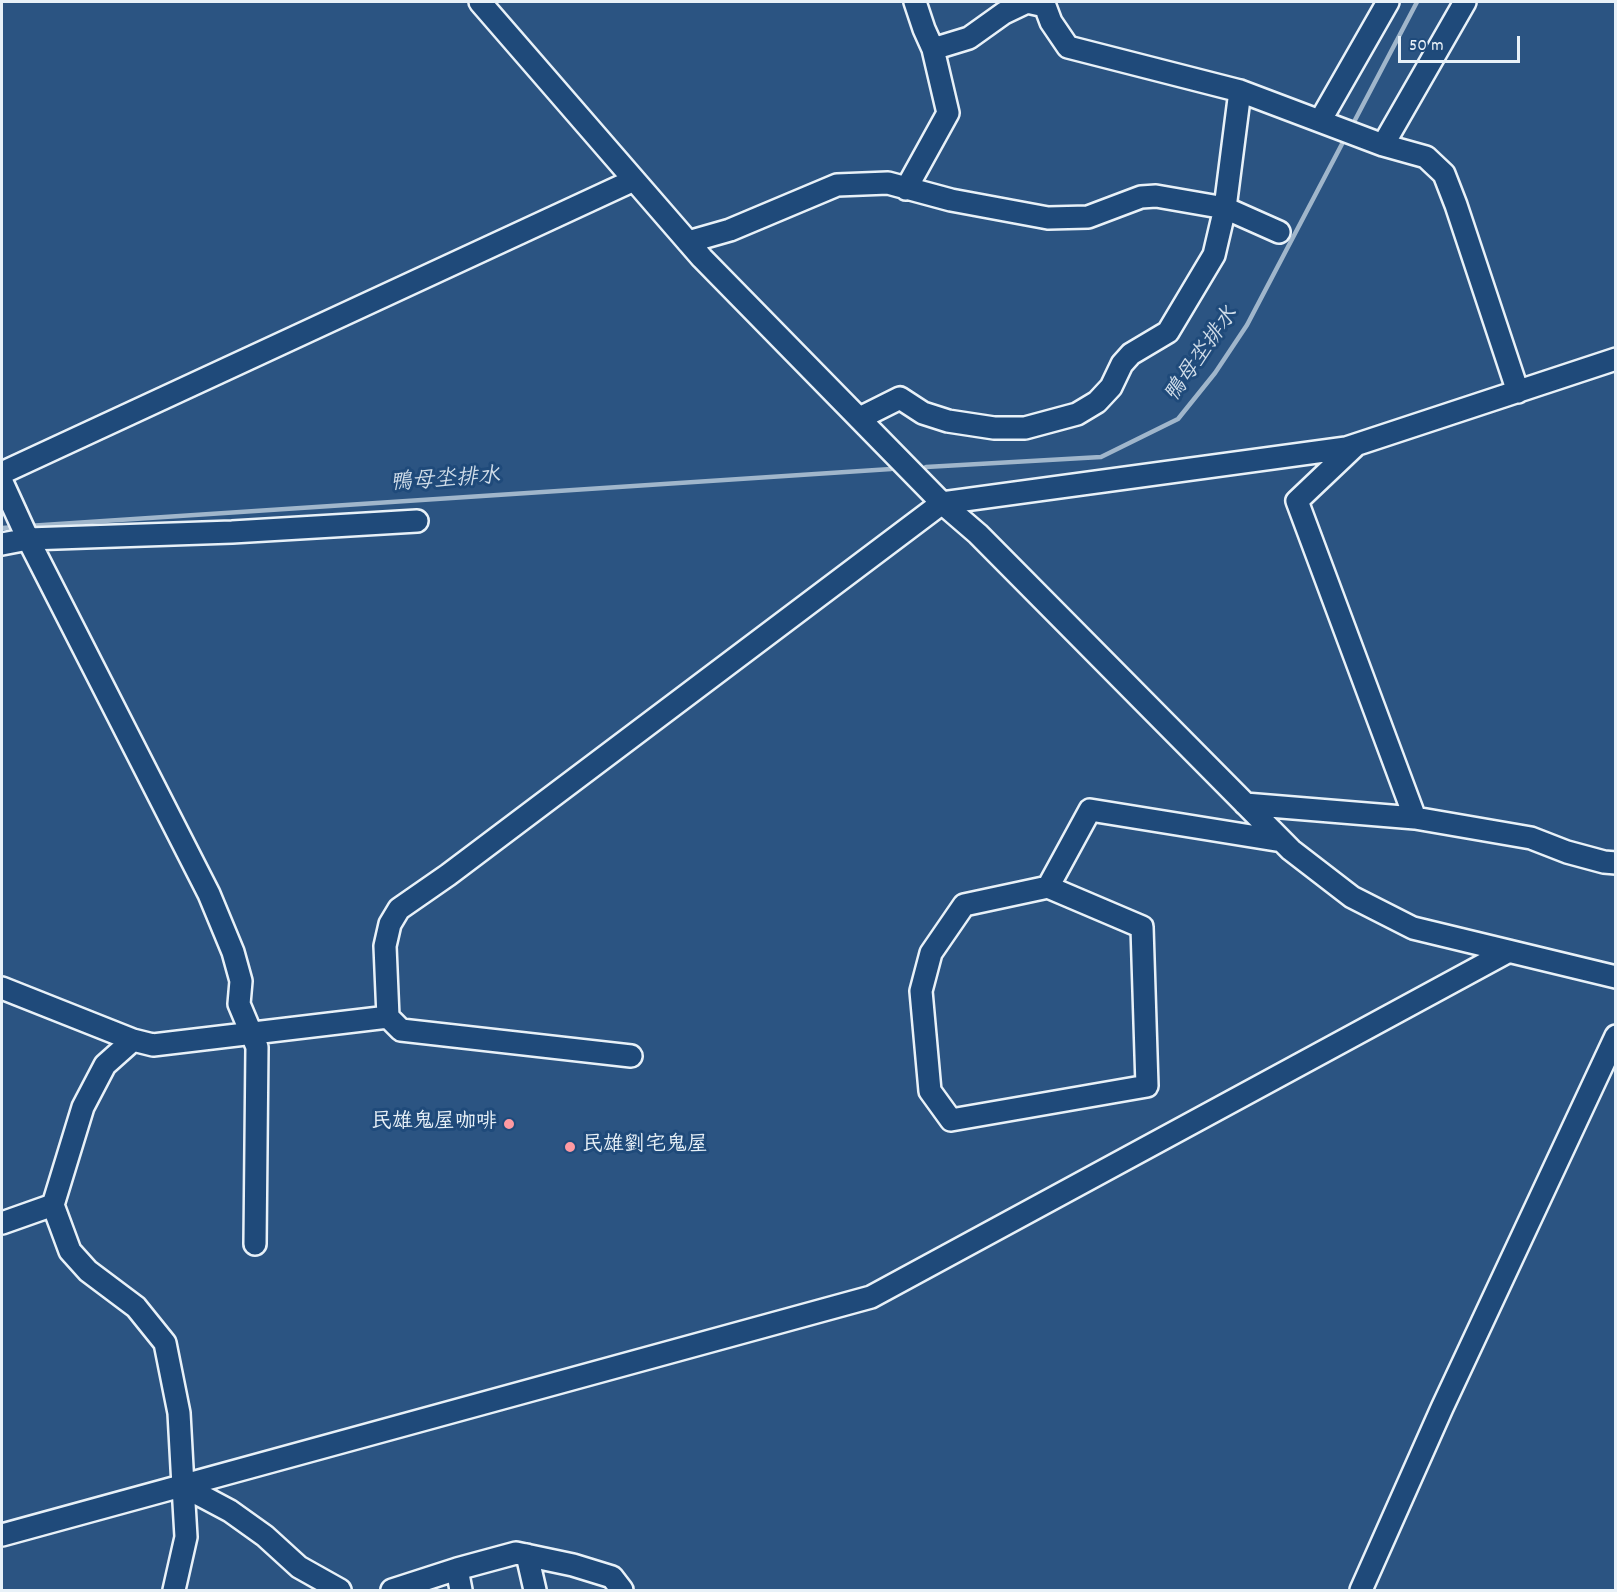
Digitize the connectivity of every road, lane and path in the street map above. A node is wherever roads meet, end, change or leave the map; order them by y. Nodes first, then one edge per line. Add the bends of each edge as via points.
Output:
1 (480, 2) edge
2 (915, 2) edge
3 (1388, 2) edge
4 (1465, 2) edge
5 (933, 49) junction
6 (1240, 91) junction
7 (1320, 121) junction
8 (1383, 145) junction
9 (634, 180) junction
10 (906, 189) junction
11 (1225, 208) junction
12 (1279, 231) dead end
13 (688, 242) junction
14 (1616, 359) edge
15 (1518, 392) junction
16 (860, 418) junction
17 (1357, 444) junction
18 (2, 473) edge
19 (2, 482) edge
20 (942, 503) junction
21 (9, 513) edge
22 (417, 521) dead end
23 (28, 539) junction
24 (2, 544) edge
25 (1245, 804) junction
26 (1415, 818) junction
27 (1282, 841) junction
28 (1616, 863) edge
29 (1048, 887) junction
30 (1509, 951) junction
31 (1616, 977) edge
32 (2, 988) edge
33 (388, 1017) junction
34 (250, 1033) junction
35 (1616, 1036) edge
36 (133, 1040) junction
37 (631, 1056) dead end
38 (53, 1205) junction
39 (2, 1223) edge
40 (255, 1244) dead end
41 (183, 1486) junction
42 (2, 1535) edge
43 (527, 1555) junction
44 (457, 1569) junction
45 (620, 1589) edge
46 (174, 1590) edge
47 (340, 1590) edge
48 (392, 1590) edge
49 (461, 1590) edge
50 (535, 1590) edge
51 (1361, 1590) edge

1 - 9 street
2 - 5 street
3 - 7 street
4 - 8 street
5 - 6 street via 969,38 1027,2 1046,6 1051,22 1068,47
5 - 10 street via 948,113
6 - 7 street
6 - 11 street
7 - 8 street
8 - 15 street via 1426,157 1443,174
9 - 13 street
9 - 18 street
10 - 11 street via 1048,218 1088,217 1141,197 1156,196
10 - 13 street via 888,183 837,185 730,230
11 - 12 street
11 - 16 street via 1214,255 1168,332 1131,354 1111,387 1097,402 1077,414 1025,428 994,428 948,421 923,413 900,398
13 - 16 street
14 - 15 street
15 - 17 street
16 - 20 street
17 - 20 street
17 - 26 street via 1297,501
19 - 21 street
20 - 25 street via 978,534
20 - 33 street via 399,909 390,924 385,946
21 - 23 street
22 - 23 street
23 - 24 street
23 - 34 street via 209,894 233,952 241,981 239,1005
25 - 26 street
25 - 27 street
26 - 28 street via 1532,838 1567,852
27 - 29 street via 1090,810
27 - 30 street via 1352,897 1413,928
29 - 29 street via 1142,927 1147,1086 951,1120 930,1091 921,991 932,953 964,905
30 - 31 street
30 - 41 street via 871,1297
32 - 36 street
33 - 34 street
33 - 37 street via 400,1030
34 - 36 street via 153,1046
34 - 40 street via 257,1047
35 - 51 street
36 - 38 street via 105,1065 83,1107
38 - 39 street
38 - 41 street via 70,1251 88,1271 136,1307 165,1343 179,1413
41 - 42 street
41 - 46 street via 186,1537
41 - 47 street via 230,1511 299,1567
43 - 44 street via 516,1552
43 - 45 street via 612,1577
43 - 50 street
44 - 48 street
44 - 49 street

